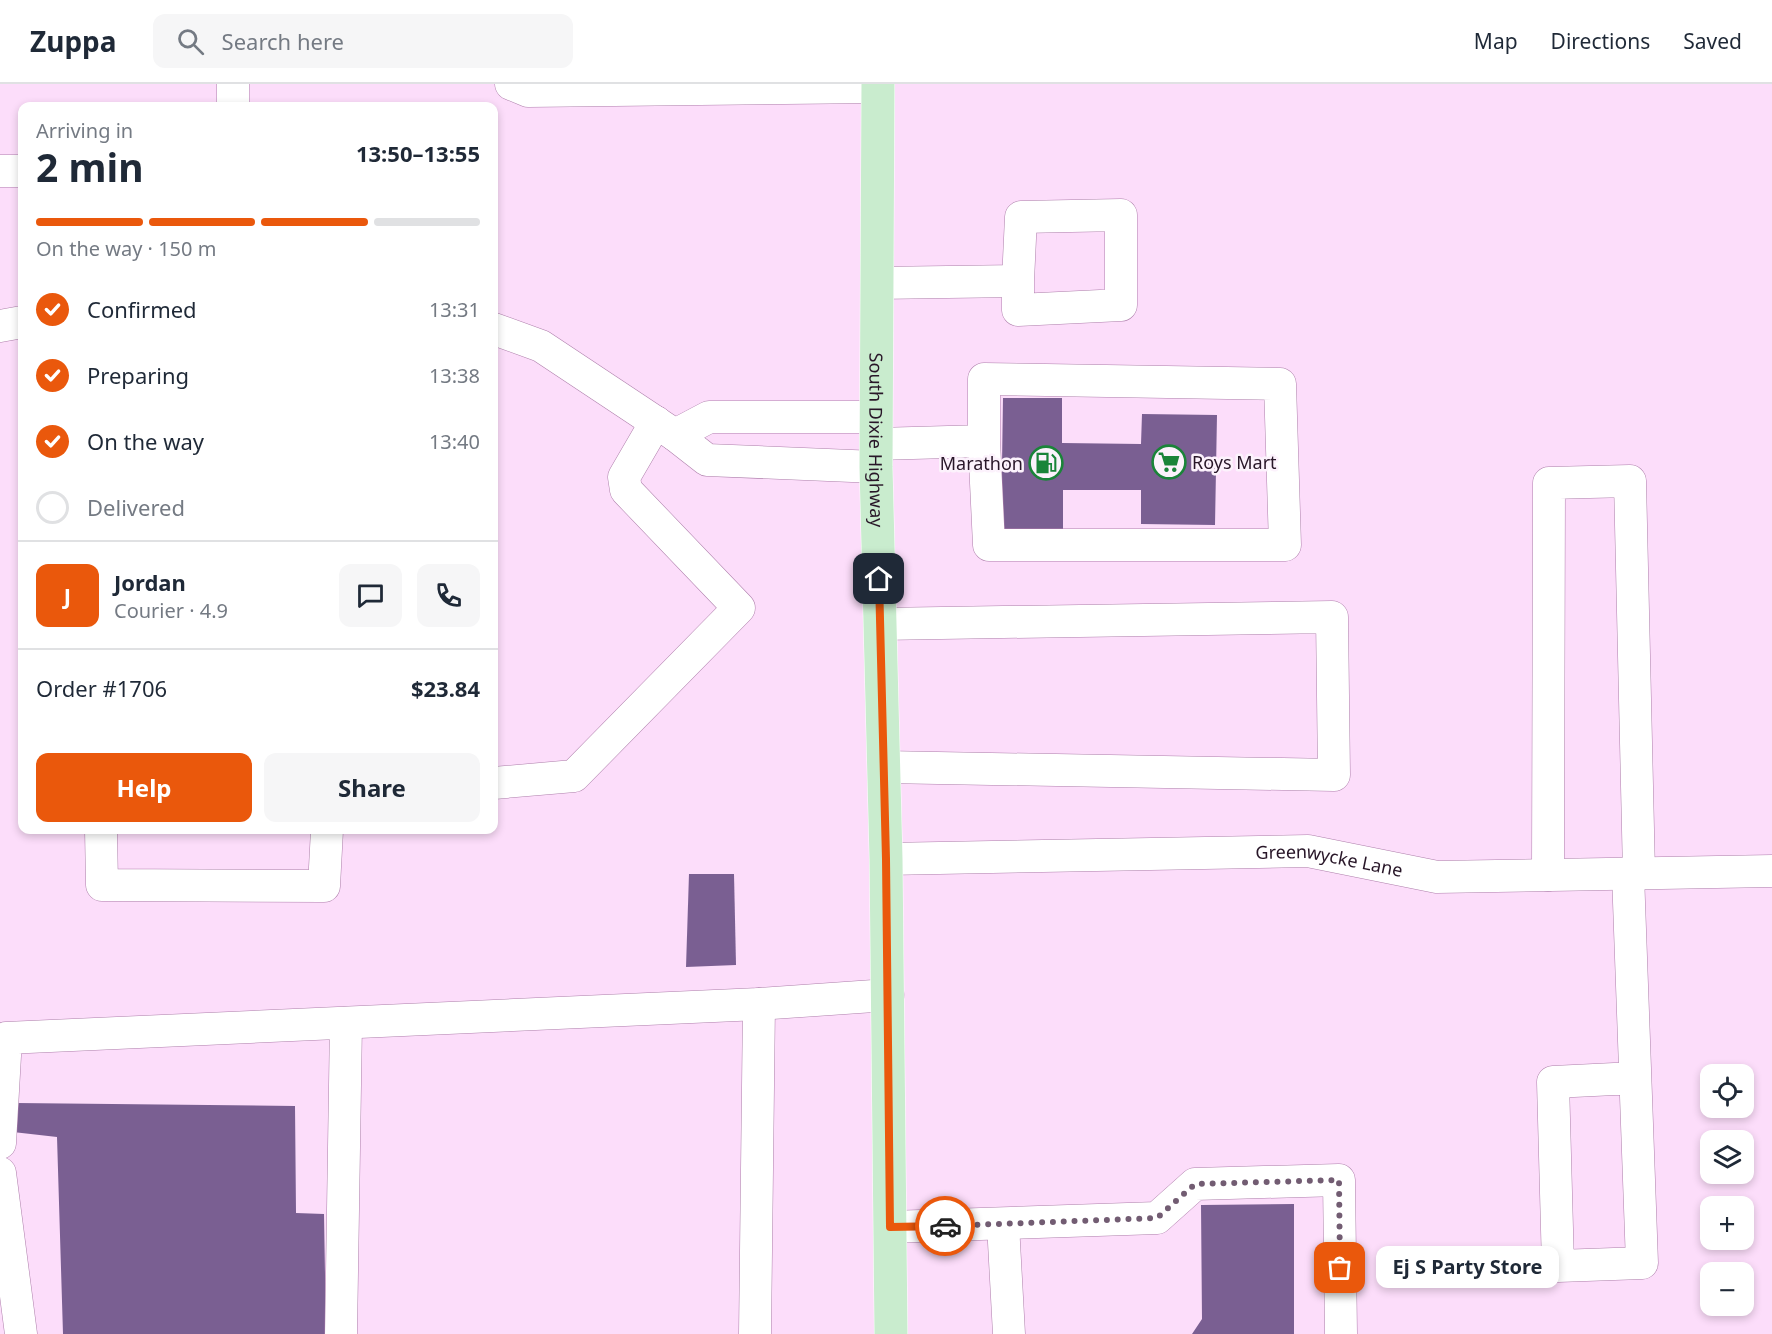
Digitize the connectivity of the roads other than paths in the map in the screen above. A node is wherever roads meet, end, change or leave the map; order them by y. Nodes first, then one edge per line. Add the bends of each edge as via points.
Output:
1 (233, 84) edge
2 (511, 84) edge
3 (878, 86) edge
4 (645, 87) edge
5 (233, 102) edge
6 (0, 171) edge
7 (18, 171) edge
8 (1018, 281) dead end
9 (877, 283) junction
10 (18, 323) edge
11 (0, 326) edge
12 (498, 330) edge
13 (665, 429) junction
14 (984, 441) junction
15 (876, 442) junction
16 (880, 624) junction
17 (884, 767) junction
18 (498, 783) edge
19 (101, 834) edge
20 (327, 834) edge
21 (886, 859) junction
22 (1772, 871) edge
23 (1633, 873) junction
24 (1548, 875) junction
25 (888, 995) junction
26 (759, 1004) junction
27 (346, 1023) junction
28 (1635, 1077) junction
29 (0, 1143) edge
30 (0, 1173) edge
31 (1003, 1224) junction
32 (890, 1227) junction
33 (21, 1334) edge
34 (340, 1334) edge
35 (755, 1334) edge
36 (891, 1334) edge
37 (1009, 1334) edge
38 (1341, 1334) edge

1 - 5 street
2 - 4 street via 528,91
3 - 4 street
3 - 9 main road, South Dixie Highway
6 - 7 street
8 - 9 street
9 - 15 main road, South Dixie Highway
10 - 11 street
12 - 13 street via 541,346
13 - 15 street via 709,417
13 - 15 street via 707,460
13 - 18 street via 624,477 626,490 739,608 574,776
14 - 14 street via 984,379 1280,384 1286,545 988,545
14 - 15 street
15 - 16 main road, South Dixie Highway
16 - 17 main road, South Dixie Highway
16 - 17 street via 1332,617 1334,775
17 - 21 main road, South Dixie Highway
19 - 20 street via 102,885 312,886 324,886
21 - 24 street, Greenwycke Lane via 1308,851 1437,877
21 - 25 main road, South Dixie Highway
22 - 23 street, Greenwycke Lane
23 - 24 street, Greenwycke Lane
23 - 24 street via 1630,481 1549,483
23 - 28 street
25 - 26 street
25 - 32 main road, South Dixie Highway
26 - 27 street
26 - 35 street
27 - 29 street via 6,1038
27 - 34 street
28 - 28 street via 1642,1263 1558,1266 1553,1082
30 - 33 street
31 - 32 street
31 - 37 street
31 - 38 street via 1157,1218 1195,1184 1339,1180
32 - 36 main road, South Dixie Highway

